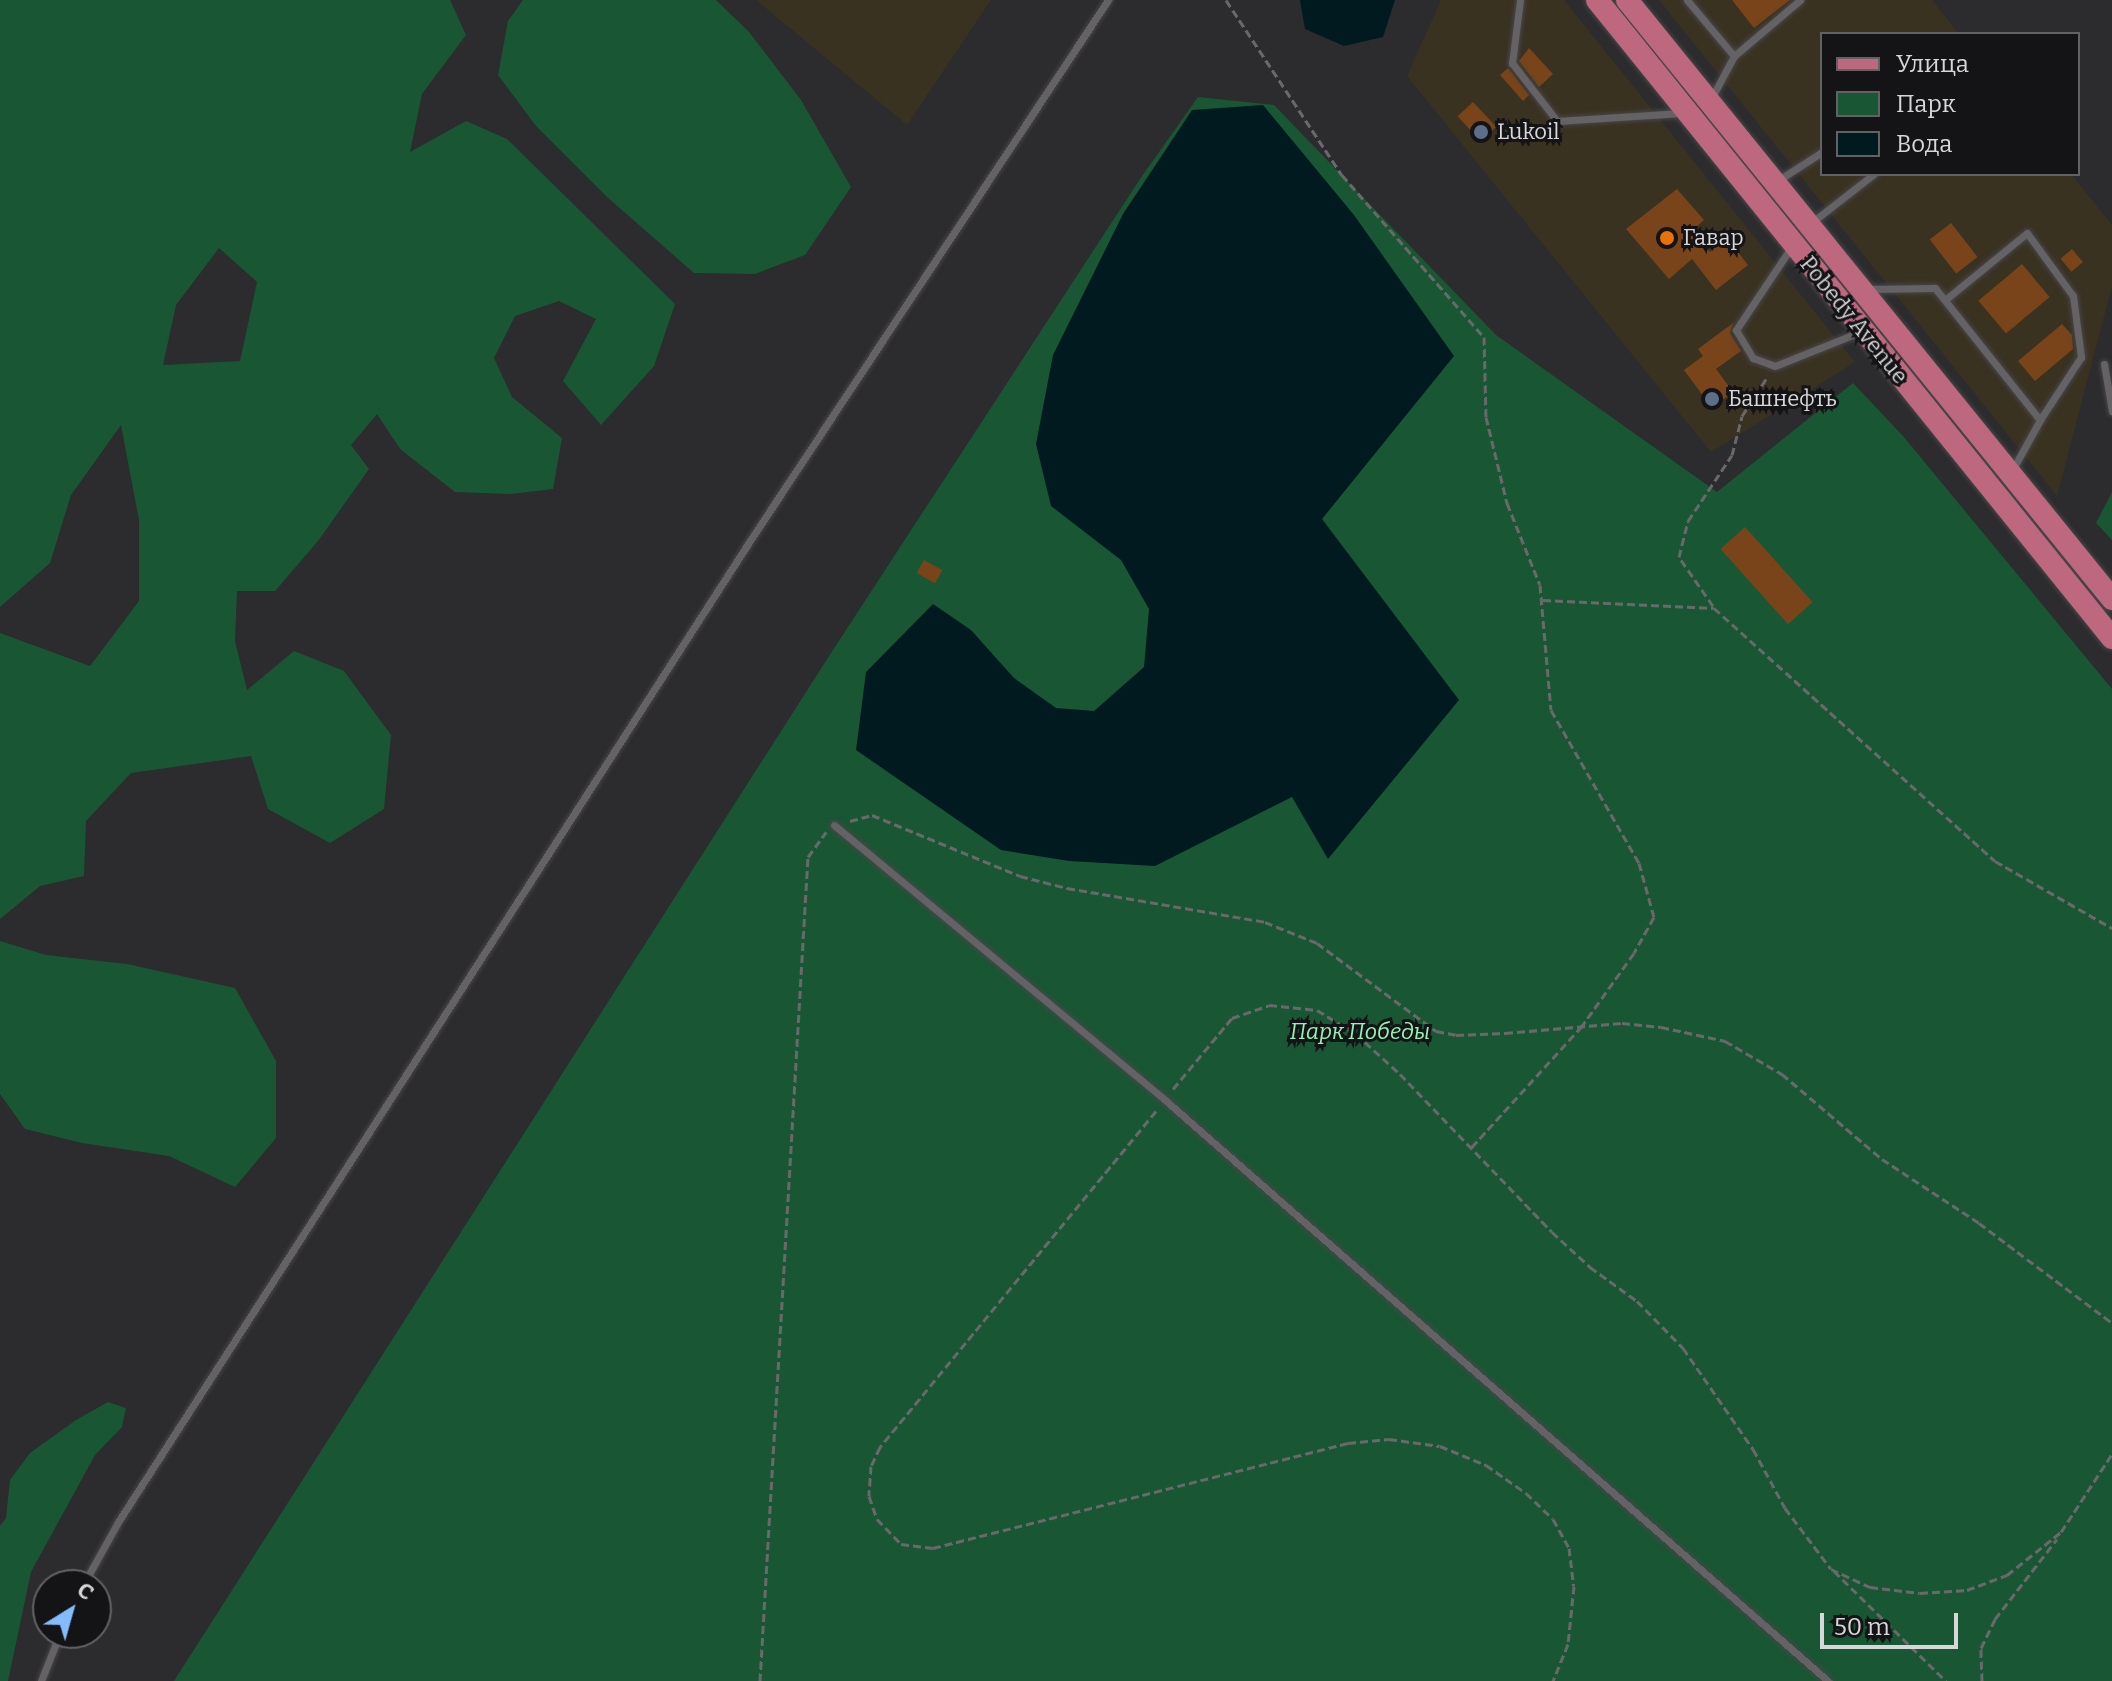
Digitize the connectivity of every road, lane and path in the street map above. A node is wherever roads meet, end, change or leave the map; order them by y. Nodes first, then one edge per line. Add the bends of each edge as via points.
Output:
1 (1108, 0) edge
2 (1226, 0) edge
3 (1520, 0) edge
4 (1597, 0) edge
5 (1627, 0) edge
6 (1687, 0) edge
7 (1800, 0) edge
8 (1734, 56) junction
9 (1709, 102) junction
10 (1687, 113) junction
11 (1820, 153) edge
12 (1871, 176) edge
13 (1775, 182) junction
14 (1809, 224) junction
15 (1793, 244) junction
16 (1861, 289) junction
17 (1945, 300) junction
18 (1862, 331) junction
19 (2104, 364) dead end
20 (1775, 366) junction
21 (2112, 411) edge
22 (2040, 420) junction
23 (2010, 474) junction
24 (2112, 599) edge
25 (1543, 600) junction
26 (1714, 608) junction
27 (2112, 638) edge
28 (834, 825) junction
29 (2112, 928) edge
30 (1582, 1026) junction
31 (1165, 1100) junction
32 (1471, 1148) junction
33 (2112, 1323) edge
34 (2112, 1454) edge
35 (2061, 1532) junction
36 (92, 1569) edge
37 (1831, 1569) junction
38 (54, 1649) edge
39 (41, 1681) edge
40 (760, 1681) edge
41 (1553, 1681) edge
42 (1828, 1681) edge
43 (1946, 1681) edge
44 (1982, 1681) edge

1 - 36 lane via 734,565
2 - 25 path via 1342,175 1484,337 1486,417 1507,503
3 - 10 lane via 1512,63 1557,121
4 - 10 main road, Pobedy Avenue
5 - 9 main road, Pobedy Avenue
6 - 8 lane
7 - 8 lane
8 - 9 lane
9 - 13 main road, Pobedy Avenue
10 - 15 main road, Pobedy Avenue
11 - 13 lane
12 - 14 lane
13 - 14 main road, Pobedy Avenue
14 - 16 main road, Pobedy Avenue
15 - 18 main road, Pobedy Avenue
15 - 20 lane via 1736,330 1753,358
16 - 17 lane via 1935,288
16 - 23 main road, Pobedy Avenue
17 - 22 lane
17 - 22 lane via 2027,233 2073,296 2081,357
18 - 20 lane
18 - 27 main road, Pobedy Avenue
19 - 21 lane
20 - 26 path via 1742,416 1732,455 1688,521 1679,557
22 - 23 lane
23 - 24 main road, Pobedy Avenue
25 - 26 path
25 - 30 path via 1551,710 1639,863 1654,917
26 - 29 path via 1995,861
28 - 30 path via 872,815 1020,876 1265,922 1317,943 1436,1031 1456,1035
28 - 31 lane
28 - 40 path via 818,838 808,857
30 - 32 path
30 - 33 path via 1661,1027 1725,1041 1782,1074 1882,1159 1979,1223
31 - 32 path via 1232,1018 1269,1005 1317,1010 1356,1034
31 - 41 path via 880,1447 871,1466 869,1496 877,1519 901,1544 933,1548 1348,1443 1389,1439 1440,1446 1486,1465 1526,1493 1553,1519 1569,1548 1574,1586 1568,1644
31 - 42 lane
32 - 37 path via 1552,1232 1637,1301 1683,1348 1753,1449 1785,1508
34 - 35 path
35 - 37 path via 2007,1575 1967,1590 1920,1593 1870,1587
35 - 44 path via 1995,1619 1981,1648
37 - 43 path
38 - 39 lane

